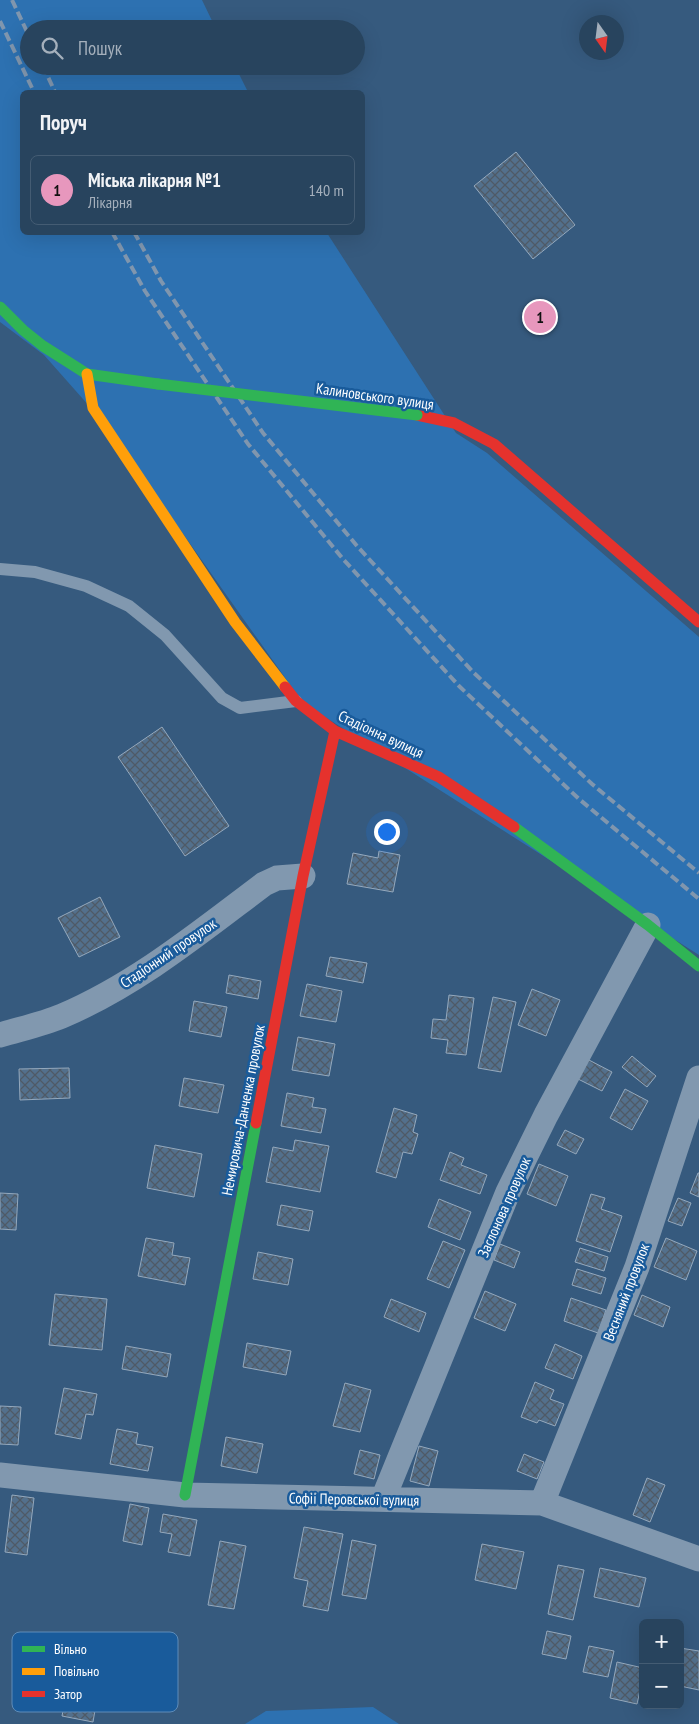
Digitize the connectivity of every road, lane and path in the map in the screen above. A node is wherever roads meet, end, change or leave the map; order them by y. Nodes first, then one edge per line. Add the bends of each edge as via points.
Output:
1 (0, 307) edge
2 (88, 374) junction
3 (0, 570) edge
4 (699, 622) edge
5 (296, 701) junction
6 (335, 731) junction
7 (303, 876) junction
8 (648, 925) junction
9 (699, 966) edge
10 (0, 1035) edge
11 (699, 1078) edge
12 (0, 1475) edge
13 (185, 1495) junction
14 (382, 1499) junction
15 (542, 1503) junction
16 (699, 1559) edge

1 - 2 street, Калиновського вулиця via 43,346
2 - 4 street, Калиновського вулиця, bridge via 454,423 494,444
2 - 5 street, Стадіонна вулиця via 93,408 235,622
3 - 5 lane via 35,572 86,586 129,606 164,635 222,698 240,708
5 - 6 street, Стадіонна вулиця
6 - 7 street, Немировича-Данченка провулок
6 - 8 street, Стадіонна вулиця via 439,777 494,812
7 - 10 street, Стадіонний провулок via 277,878 264,884 130,982 62,1016
7 - 13 street, Немировича-Данченка провулок
8 - 9 street, Стадіонна вулиця
8 - 14 street, Заслонова провулок via 508,1192
11 - 15 street, Весняний провулок via 637,1267
12 - 13 street, Софіі Перовської вулиця
13 - 14 street, Софіі Перовської вулиця
14 - 15 street, Софіі Перовської вулиця
15 - 16 street, Софіі Перовської вулиця

